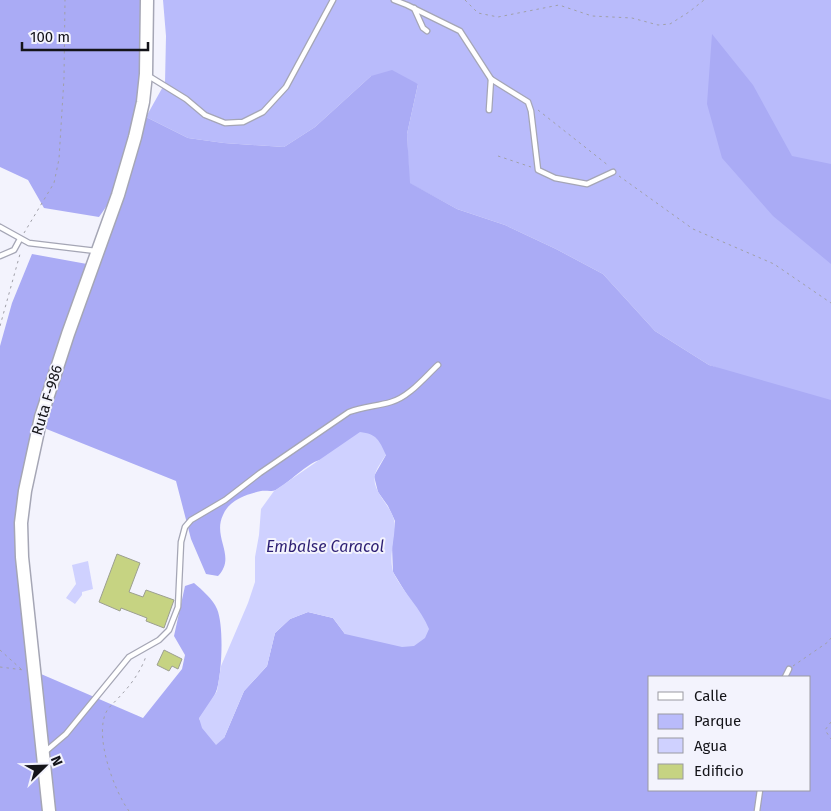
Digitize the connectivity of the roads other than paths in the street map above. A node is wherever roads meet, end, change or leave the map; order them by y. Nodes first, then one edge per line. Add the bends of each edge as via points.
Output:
1 (147, 0) edge
2 (333, 0) edge
3 (394, 0) edge
4 (414, 8) junction
5 (427, 31) dead end
6 (146, 74) junction
7 (491, 79) junction
8 (489, 110) dead end
9 (613, 172) road end
10 (0, 227) edge
11 (21, 240) junction
12 (98, 251) junction
13 (0, 256) edge
14 (438, 365) dead end
15 (789, 669) road end
16 (786, 676) edge
17 (43, 754) junction
18 (760, 791) edge
19 (49, 811) edge
20 (757, 811) edge

1 - 6 main road, Ruta F-986
2 - 6 lane via 286,87 263,112 243,122 225,123 205,114
3 - 4 lane
4 - 5 lane
4 - 7 lane via 460,31
6 - 12 main road, Ruta F-986 via 135,137
7 - 8 lane
7 - 9 lane via 528,102 538,170 555,178 587,184
10 - 11 lane
11 - 12 lane
11 - 13 lane via 14,250
12 - 17 main road, Ruta F-986 via 41,417 21,523
14 - 17 lane via 393,402 348,412 225,500 191,520 185,527 181,542 178,607 169,630 159,640 129,657 66,734
15 - 16 lane
17 - 19 main road, Ruta F-986
18 - 20 lane

